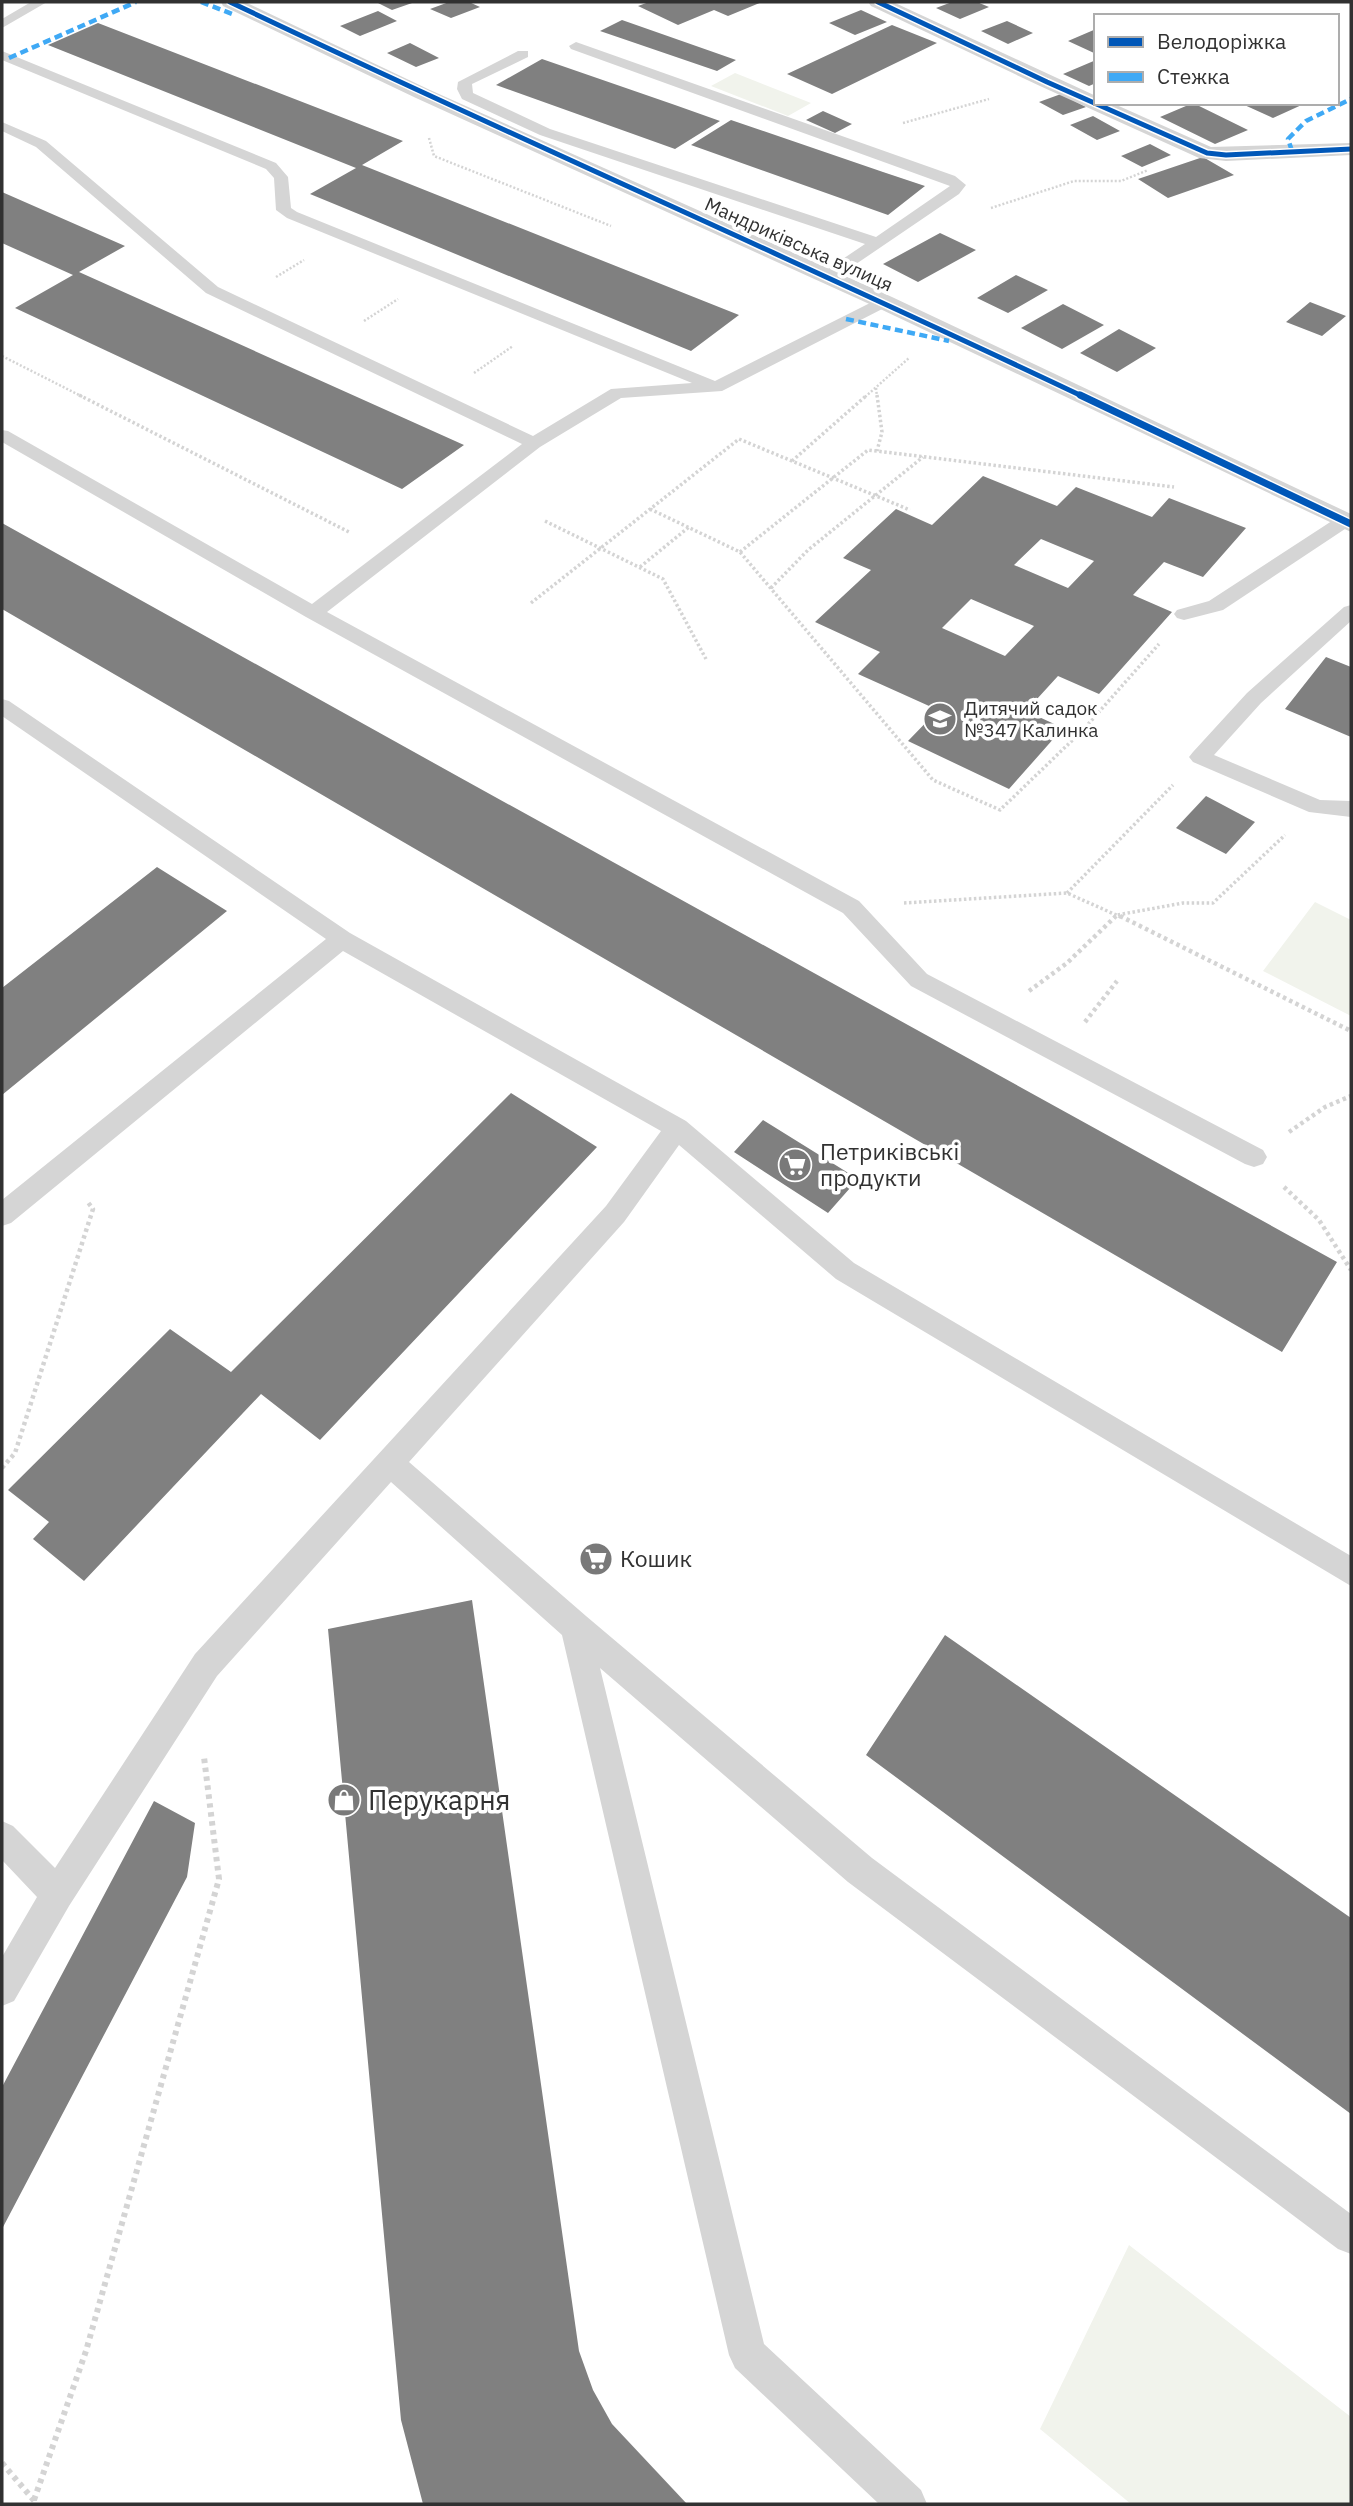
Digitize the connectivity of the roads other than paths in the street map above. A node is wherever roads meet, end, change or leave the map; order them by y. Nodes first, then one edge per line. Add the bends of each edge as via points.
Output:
1 (40, 2) edge
2 (230, 2) edge
3 (878, 2) edge
4 (2, 24) edge
5 (576, 46) dead end
6 (523, 54) dead end
7 (2, 55) edge
8 (1094, 103) edge
9 (1099, 105) edge
10 (2, 127) edge
11 (1351, 149) edge
12 (878, 243) junction
13 (828, 276) junction
14 (884, 302) junction
15 (716, 387) junction
16 (2, 435) edge
17 (534, 443) junction
18 (1348, 522) edge
19 (1351, 611) edge
20 (313, 613) junction
21 (1184, 614) road end
22 (2, 706) edge
23 (1351, 809) edge
24 (342, 939) junction
25 (677, 1128) junction
26 (1254, 1157) road end
27 (2, 1215) edge
28 (390, 1463) junction
29 (1351, 1572) edge
30 (575, 1627) junction
31 (2, 1837) edge
32 (57, 1894) junction
33 (2, 1989) edge
34 (1351, 2236) edge
35 (907, 2504) edge

1 - 4 lane
2 - 13 street, Мандриківська вулиця
3 - 8 street
5 - 12 lane via 950,178 958,185
6 - 12 lane via 466,82 467,96 545,132
7 - 15 lane via 271,166 281,177 284,210
9 - 11 street via 1201,150 1226,155
10 - 17 lane via 41,144 212,290
12 - 13 lane
13 - 14 street, Мандриківська вулиця
14 - 15 lane
14 - 18 street, Мандриківська вулиця
15 - 17 lane via 617,393
16 - 20 lane
17 - 20 lane
18 - 21 lane via 1216,606
19 - 23 lane via 1254,698 1200,757 1317,807
20 - 26 lane via 851,907 919,980
22 - 24 lane
24 - 25 lane
24 - 27 lane
25 - 28 lane via 615,1214
25 - 29 lane via 845,1271
28 - 30 lane
28 - 32 lane via 206,1665
30 - 34 lane via 860,1870
30 - 35 lane via 748,2355
31 - 32 lane
32 - 33 lane

